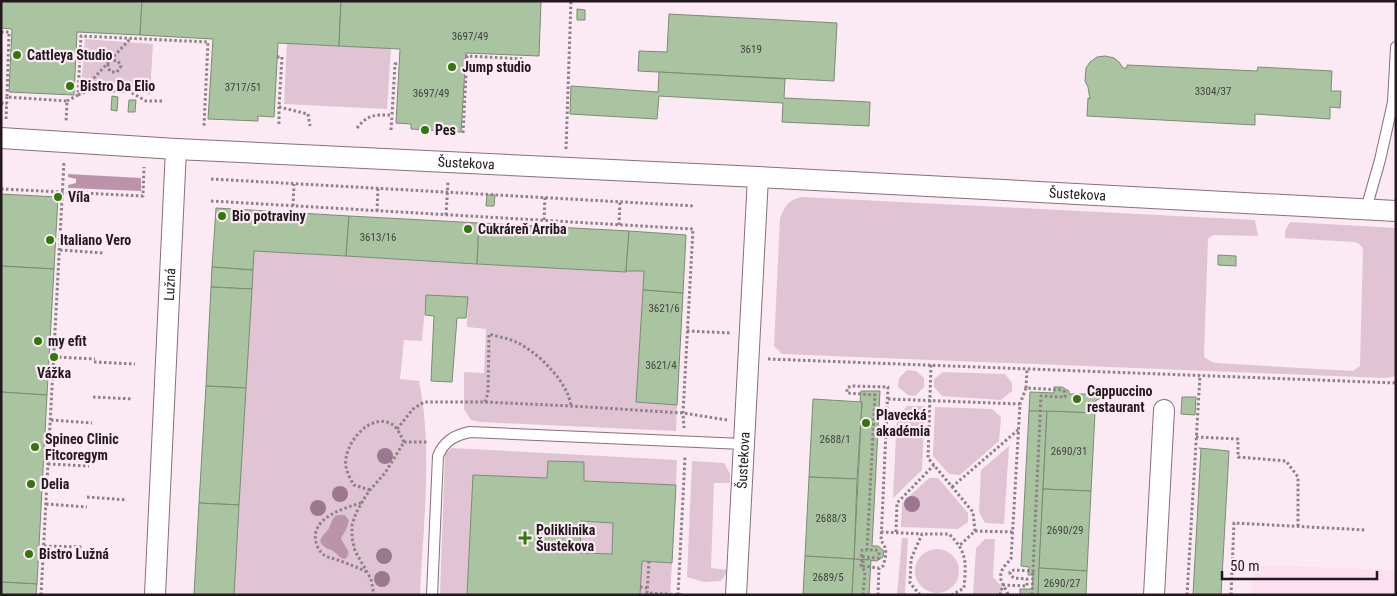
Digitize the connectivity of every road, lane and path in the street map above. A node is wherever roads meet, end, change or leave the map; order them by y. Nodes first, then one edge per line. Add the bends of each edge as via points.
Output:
1 (571, 1) edge
2 (1, 32) edge
3 (130, 38) junction
4 (1396, 47) edge
5 (277, 57) dead end
6 (524, 59) dead end
7 (111, 60) junction
8 (108, 63) junction
9 (399, 63) dead end
10 (78, 95) junction
11 (67, 101) junction
12 (163, 101) dead end
13 (1, 103) edge
14 (7, 104) dead end
15 (280, 107) junction
16 (392, 115) junction
17 (278, 124) dead end
18 (204, 126) dead end
19 (310, 126) dead end
20 (357, 128) dead end
21 (391, 130) dead end
22 (463, 133) dead end
23 (1, 138) edge
24 (65, 142) junction
25 (145, 147) junction
26 (176, 149) junction
27 (450, 162) junction
28 (565, 167) junction
29 (758, 177) junction
30 (211, 179) dead end
31 (294, 184) junction
32 (1, 188) edge
33 (378, 188) junction
34 (63, 192) junction
35 (447, 192) junction
36 (544, 197) junction
37 (211, 202) dead end
38 (620, 202) junction
39 (293, 206) junction
40 (696, 206) dead end
41 (1366, 209) junction
42 (377, 211) junction
43 (1396, 211) edge
44 (446, 215) junction
45 (544, 220) junction
46 (619, 225) junction
47 (60, 250) junction
48 (103, 253) dead end
49 (687, 331) junction
50 (749, 334) junction
51 (54, 357) junction
52 (768, 359) dead end
53 (136, 364) dead end
54 (931, 364) junction
55 (1028, 369) junction
56 (1200, 375) junction
57 (1396, 383) edge
58 (1026, 388) junction
59 (93, 397) dead end
60 (133, 399) dead end
61 (888, 399) junction
62 (930, 401) junction
63 (485, 402) junction
64 (1020, 404) junction
65 (571, 406) junction
66 (1164, 410) dead end
67 (683, 414) junction
68 (51, 420) junction
69 (92, 424) dead end
70 (397, 429) junction
71 (1019, 430) junction
72 (1196, 436) junction
73 (404, 442) junction
74 (685, 442) junction
75 (444, 444) junction
76 (743, 444) junction
77 (48, 464) junction
78 (934, 465) junction
79 (89, 466) dead end
80 (952, 486) junction
81 (370, 490) junction
82 (87, 497) dead end
83 (127, 500) dead end
84 (362, 503) junction
85 (46, 504) junction
86 (87, 506) dead end
87 (1298, 526) junction
88 (1366, 530) dead end
89 (975, 531) junction
90 (881, 532) junction
91 (896, 532) junction
92 (1013, 532) junction
93 (922, 534) junction
94 (960, 545) junction
95 (44, 546) junction
96 (84, 547) dead end
97 (867, 550) junction
98 (649, 561) dead end
99 (879, 568) junction
100 (1033, 571) junction
101 (367, 572) junction
102 (1004, 585) junction
103 (640, 587) dead end
104 (647, 588) junction
105 (647, 594) edge
106 (955, 594) edge
107 (41, 595) edge
108 (155, 595) edge
109 (374, 595) edge
110 (432, 595) edge
111 (678, 595) edge
112 (684, 595) edge
113 (736, 595) edge
114 (863, 595) edge
115 (878, 595) edge
116 (920, 595) edge
117 (1000, 595) edge
118 (1008, 595) edge
119 (1032, 595) edge
120 (1154, 595) edge
121 (1187, 595) edge
122 (1231, 595) edge

1 - 28 path
2 - 11 path via 9,32 7,97
3 - 7 path
3 - 10 path via 81,36
3 - 18 path via 208,42
4 - 41 lane via 1393,102
5 - 15 path via 282,57
6 - 22 path via 467,56
7 - 8 path
7 - 8 path via 118,60 121,66 118,72 111,72
8 - 10 path
9 - 16 path via 395,64
10 - 11 path
10 - 12 path via 88,90 130,91 146,100
11 - 24 path
13 - 14 path
15 - 17 path
15 - 19 path via 308,114
16 - 20 path via 373,115 364,119
16 - 21 path
23 - 24 street
24 - 25 street
24 - 34 path
25 - 26 street
25 - 34 path via 143,196
26 - 27 street, Šustekova
26 - 108 street, Lužná
27 - 28 street, Šustekova
27 - 35 path
28 - 29 street, Šustekova
29 - 41 street, Šustekova
29 - 50 street, Šustekova
30 - 31 path
31 - 33 path
31 - 39 path
32 - 34 path
33 - 35 path
33 - 42 path
34 - 47 path
35 - 36 path
35 - 44 path
36 - 38 path
36 - 45 path
37 - 39 path
38 - 40 path
38 - 46 path
39 - 42 path
41 - 43 street, Šustekova
42 - 44 path
44 - 45 path
45 - 46 path
46 - 49 path via 693,229
47 - 48 path
47 - 51 path
49 - 50 path
49 - 67 path
50 - 76 street, Šustekova
51 - 53 path
51 - 68 path
52 - 54 path
54 - 55 path
54 - 62 path
55 - 56 path
55 - 58 path
56 - 57 path
56 - 72 path
58 - 64 path
58 - 100 path via 1065,392 1065,397 1041,396
59 - 60 path
61 - 62 path
61 - 90 path
61 - 97 path via 888,387 847,388 849,394 874,395
62 - 64 path
62 - 78 path via 928,458
63 - 65 path
63 - 65 path via 489,334 516,341 542,360 562,383
63 - 70 path via 424,402 413,409
64 - 71 path
65 - 67 path
66 - 120 street
67 - 74 path
67 - 76 path via 730,420
68 - 69 path
68 - 77 path
70 - 73 path
70 - 81 path via 384,422 365,426 350,446 346,460 350,477 354,485
71 - 80 path
71 - 92 path
72 - 87 path via 1238,439 1238,457 1286,461 1298,476
72 - 121 path
73 - 75 path
73 - 81 path
74 - 75 lane via 470,432
74 - 76 lane
74 - 111 path
75 - 110 lane via 438,456
76 - 113 street, Šustekova
77 - 79 path
77 - 85 path
78 - 80 path
78 - 91 path via 897,503
80 - 89 path via 974,512
81 - 84 path
82 - 83 path
84 - 101 path via 352,526 352,538 355,551
84 - 101 path via 323,520 316,530 315,539 324,556
85 - 86 path
85 - 95 path
87 - 88 path
87 - 122 path via 1234,523
89 - 92 path
89 - 94 path
90 - 91 path
90 - 99 path via 886,554 883,566
91 - 93 path
92 - 102 path via 1011,559 1002,568 1001,581
93 - 94 path via 949,534
93 - 116 path via 911,559 910,583
94 - 106 path via 966,563 964,588
95 - 96 path
95 - 107 path
97 - 99 path via 876,550 879,558 863,557 863,566
97 - 114 path via 862,550 861,566 865,571
98 - 104 path
99 - 115 path
100 - 102 path via 1010,572 1014,578 1028,578 1027,586
100 - 119 path
101 - 109 path
102 - 117 path
102 - 118 path
103 - 104 path
104 - 105 path
105 - 111 path
111 - 112 path

